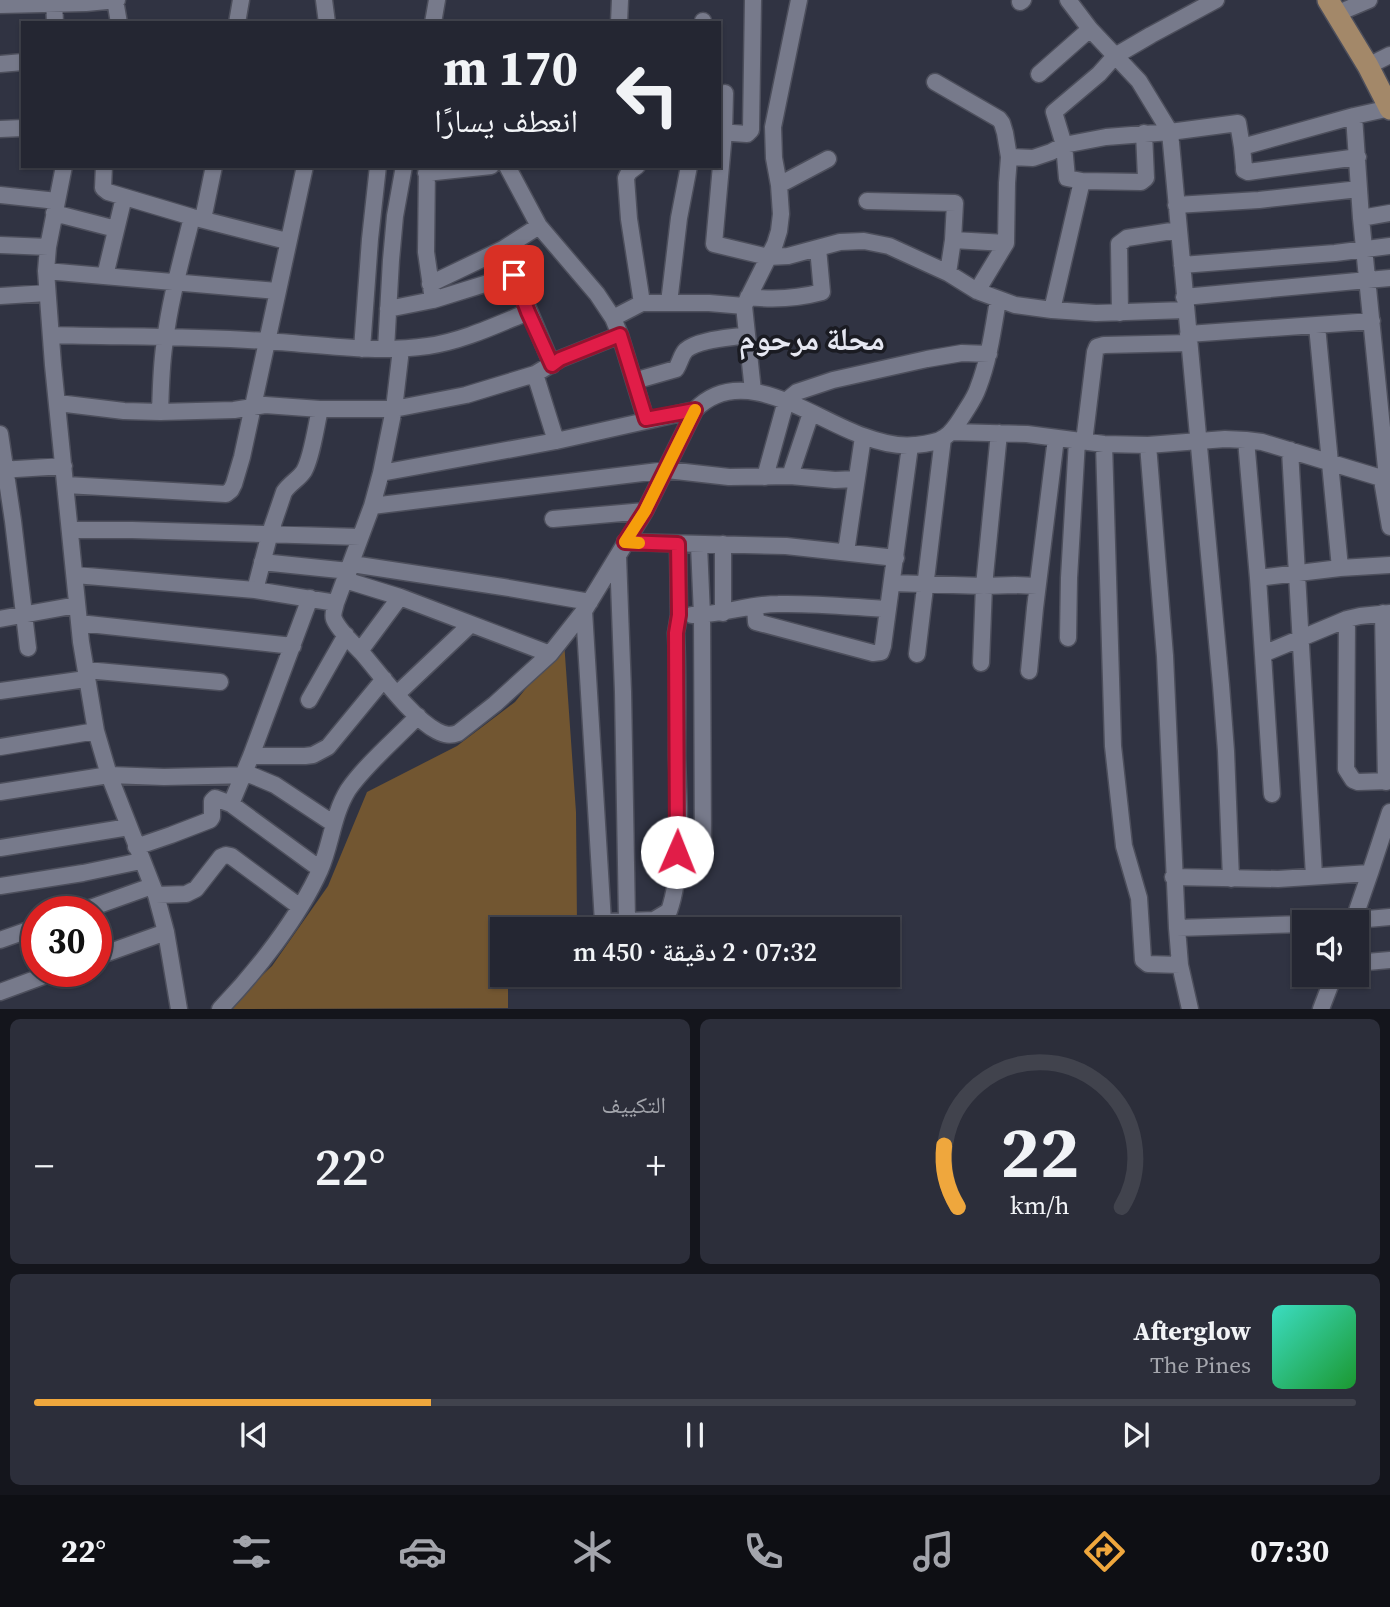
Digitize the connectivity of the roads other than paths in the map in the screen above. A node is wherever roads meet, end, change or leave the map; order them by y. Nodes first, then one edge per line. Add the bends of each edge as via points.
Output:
1 (116, 0) edge
2 (241, 0) edge
3 (324, 0) edge
4 (437, 0) edge
5 (620, 0) edge
6 (753, 0) edge
7 (799, 0) edge
8 (1068, 0) edge
9 (1216, 0) edge
10 (1369, 0) edge
11 (54, 2) edge
12 (0, 5) edge
13 (1332, 7) edge
14 (55, 21) edge
15 (119, 21) edge
16 (237, 21) edge
17 (327, 21) edge
18 (433, 21) edge
19 (619, 21) edge
20 (1090, 29) junction
21 (1390, 55) edge
22 (1115, 56) junction
23 (21, 62) edge
24 (0, 64) edge
25 (1368, 66) junction
26 (1039, 74) dead end
27 (935, 82) dead end
28 (725, 93) dead end
29 (1390, 109) edge
30 (1354, 116) junction
31 (21, 128) edge
32 (0, 130) edge
33 (722, 132) edge
34 (1170, 132) junction
35 (1144, 133) junction
36 (1064, 145) junction
37 (1242, 147) junction
38 (1009, 157) junction
39 (1358, 157) junction
40 (828, 159) dead end
41 (64, 168) edge
42 (104, 168) edge
43 (213, 168) edge
44 (305, 168) edge
45 (378, 168) edge
46 (404, 168) edge
47 (448, 168) edge
48 (508, 168) edge
49 (634, 168) edge
50 (689, 168) edge
51 (719, 168) edge
52 (426, 169) edge
53 (1082, 181) junction
54 (779, 185) junction
55 (1359, 189) junction
56 (0, 195) edge
57 (124, 197) junction
58 (867, 201) dead end
59 (1176, 205) junction
60 (56, 207) junction
61 (1390, 213) edge
62 (198, 218) junction
63 (1361, 218) junction
64 (539, 226) junction
65 (116, 229) junction
66 (1178, 230) junction
67 (953, 240) junction
68 (287, 241) junction
69 (1006, 243) junction
70 (0, 245) edge
71 (1390, 246) edge
72 (48, 247) junction
73 (818, 248) junction
74 (503, 249) junction
75 (1366, 250) junction
76 (768, 257) junction
77 (1182, 265) junction
78 (46, 271) junction
79 (947, 273) junction
80 (514, 275) junction
81 (105, 276) junction
82 (1390, 278) edge
83 (1368, 281) junction
84 (176, 282) junction
85 (277, 291) junction
86 (977, 291) junction
87 (431, 292) junction
88 (47, 293) junction
89 (0, 296) edge
90 (998, 300) junction
91 (746, 301) junction
92 (642, 303) junction
93 (669, 303) junction
94 (1185, 303) junction
95 (388, 309) junction
96 (1052, 310) junction
97 (528, 312) junction
98 (1120, 313) junction
99 (613, 318) junction
100 (1372, 321) junction
101 (1317, 326) junction
102 (52, 335) junction
103 (620, 335) junction
104 (747, 335) junction
105 (165, 337) junction
106 (1189, 338) junction
107 (267, 341) junction
108 (362, 349) junction
109 (393, 349) junction
110 (989, 354) junction
111 (552, 365) junction
112 (536, 374) junction
113 (634, 381) junction
114 (753, 391) junction
115 (786, 401) junction
116 (58, 403) junction
117 (254, 407) junction
118 (320, 409) junction
119 (394, 409) junction
120 (695, 410) junction
121 (160, 412) junction
122 (811, 413) junction
123 (646, 419) junction
124 (999, 433) junction
125 (0, 434) edge
126 (947, 435) junction
127 (863, 436) junction
128 (1056, 438) junction
129 (1246, 440) junction
130 (556, 441) junction
131 (1080, 441) junction
132 (1200, 441) junction
133 (1104, 444) junction
134 (1148, 445) junction
135 (911, 446) junction
136 (1290, 450) junction
137 (1329, 462) junction
138 (64, 466) junction
139 (3, 470) edge
140 (667, 470) junction
141 (381, 473) junction
142 (790, 476) junction
143 (765, 477) junction
144 (856, 480) junction
145 (1387, 481) edge
146 (66, 485) junction
147 (372, 506) junction
148 (645, 511) junction
149 (553, 519) dead end
150 (1390, 527) edge
151 (70, 530) junction
152 (270, 533) junction
153 (360, 537) junction
154 (678, 544) junction
155 (723, 544) junction
156 (699, 545) junction
157 (622, 549) junction
158 (846, 552) junction
159 (896, 558) junction
160 (262, 562) junction
161 (1390, 565) edge
162 (1340, 568) junction
163 (348, 572) junction
164 (1297, 573) junction
165 (75, 575) junction
166 (1258, 578) junction
167 (892, 583) junction
168 (925, 583) junction
169 (984, 586) junction
170 (1037, 586) junction
171 (255, 590) junction
172 (400, 597) junction
173 (310, 598) junction
174 (336, 603) junction
175 (77, 605) junction
176 (587, 606) junction
177 (755, 606) junction
178 (888, 609) junction
179 (723, 613) junction
180 (1387, 613) edge
181 (24, 614) junction
182 (679, 615) junction
183 (702, 615) junction
184 (0, 619) edge
185 (1347, 619) junction
186 (79, 623) junction
187 (471, 624) junction
188 (346, 635) junction
189 (1068, 638) dead end
190 (1301, 638) junction
191 (293, 646) junction
192 (28, 649) dead end
193 (360, 651) junction
194 (550, 654) junction
195 (918, 654) dead end
196 (1263, 654) junction
197 (981, 663) dead end
198 (1029, 671) dead end
199 (86, 675) junction
200 (384, 679) junction
201 (220, 682) dead end
202 (0, 691) edge
203 (397, 694) junction
204 (309, 700) dead end
205 (418, 716) junction
206 (96, 731) junction
207 (0, 747) edge
208 (251, 756) junction
209 (109, 775) junction
210 (244, 775) junction
211 (1388, 781) edge
212 (0, 792) edge
213 (1272, 794) dead end
214 (232, 804) junction
215 (1390, 815) edge
216 (334, 824) junction
217 (129, 827) junction
218 (0, 848) edge
219 (139, 854) junction
220 (1378, 863) edge
221 (320, 869) junction
222 (677, 874) junction
223 (1314, 876) junction
224 (1173, 877) junction
225 (1231, 879) junction
226 (0, 886) edge
227 (154, 890) junction
228 (112, 902) edge
229 (300, 908) junction
230 (1358, 910) edge
231 (603, 917) edge
232 (627, 917) edge
233 (659, 917) edge
234 (1390, 917) edge
235 (1369, 919) edge
236 (1292, 924) edge
237 (1177, 928) junction
238 (166, 932) junction
239 (21, 933) edge
240 (0, 940) edge
241 (112, 951) edge
242 (1390, 961) edge
243 (1369, 962) edge
244 (1180, 965) junction
245 (21, 984) edge
246 (1329, 987) edge
247 (0, 992) edge
248 (179, 1009) edge
249 (220, 1009) edge
250 (1190, 1009) edge
251 (1321, 1009) edge

1 - 11 street
1 - 15 street
2 - 16 street
3 - 17 street
4 - 18 street
5 - 19 street
6 - 33 street via 751,130 747,134
7 - 54 street via 773,127
8 - 20 street
9 - 22 street
10 - 13 street
11 - 12 street
11 - 14 street
13 - 25 main road
20 - 22 street
20 - 26 street
21 - 25 street
22 - 34 street via 1139,81
22 - 36 street via 1054,112
23 - 24 street
25 - 29 main road
27 - 38 street via 1002,122
28 - 33 street
29 - 30 street
30 - 37 street
30 - 39 street
31 - 32 street
34 - 35 street
34 - 37 street via 1238,123
34 - 59 street
35 - 36 street
35 - 53 street via 1144,181
36 - 38 street via 1041,157
36 - 53 street via 1067,178
37 - 39 street via 1248,172
38 - 69 street
39 - 55 street
40 - 54 street
41 - 60 street
42 - 57 street via 103,188
43 - 62 street
44 - 68 street
45 - 108 street
46 - 95 street
47 - 52 street
48 - 64 street
49 - 92 street via 626,178
50 - 93 street
51 - 76 street via 714,244
52 - 87 street
53 - 96 street
54 - 76 street via 779,231
55 - 59 street
55 - 63 street
56 - 60 street
57 - 62 street
57 - 65 street
58 - 67 street via 955,203
59 - 66 street
60 - 65 street
60 - 72 street
61 - 63 street
62 - 68 street
62 - 84 street
63 - 75 street
64 - 74 street
64 - 99 street
65 - 81 street
66 - 77 street
66 - 98 street via 1127,238 1119,244
67 - 69 street
67 - 79 street
68 - 85 street
69 - 86 street
70 - 72 street
71 - 75 street
72 - 78 street
73 - 76 street
73 - 79 street via 849,241 881,243
73 - 91 street via 822,292
74 - 80 street
74 - 87 street
75 - 77 street
75 - 83 street
76 - 91 street
77 - 94 street
78 - 81 street
78 - 88 street
79 - 86 street
80 - 87 street
80 - 97 street
81 - 84 street
82 - 83 street
83 - 94 street
83 - 100 street
84 - 85 street
84 - 105 street
85 - 107 street
86 - 90 street
87 - 95 street
88 - 89 street
88 - 102 street
90 - 96 street
90 - 110 street
91 - 93 street
91 - 104 street
92 - 93 street
92 - 99 street
94 - 98 street
94 - 106 street
95 - 109 street
96 - 98 street
97 - 109 street via 456,340
97 - 111 street
99 - 103 street
100 - 101 street
100 - 145 street
101 - 106 street
101 - 137 street
102 - 105 street
102 - 116 street
103 - 111 street
103 - 113 street
104 - 113 street via 695,345 686,350 676,369
104 - 114 street
105 - 107 street
105 - 121 street
106 - 131 street via 1097,347
106 - 132 street
107 - 108 street
107 - 117 street
108 - 109 street
109 - 119 street
110 - 115 street via 946,356 833,380 803,389
110 - 126 street via 975,397
111 - 112 street
112 - 119 street via 466,395
112 - 130 street
113 - 123 street
114 - 115 street
114 - 120 street via 719,394
115 - 122 street
115 - 143 street
116 - 121 street
116 - 138 street
117 - 118 street
117 - 121 street
117 - 146 street via 234,484 226,494
118 - 119 street
118 - 152 street via 307,464 284,492
119 - 141 street
120 - 123 street
120 - 140 street
122 - 127 street
122 - 142 street
123 - 130 street
124 - 126 street
124 - 128 street
124 - 169 street
125 - 139 street
126 - 135 street
126 - 168 street
127 - 135 street
127 - 144 street
128 - 131 street
128 - 170 street
129 - 132 street
129 - 136 street
129 - 166 street
130 - 141 street
131 - 133 street
131 - 189 street
132 - 134 street
132 - 225 street via 1225,738
133 - 134 street
133 - 244 street via 1113,746 1122,830 1139,898 1143,960
134 - 224 street via 1165,656
135 - 159 street
136 - 137 street
136 - 164 street
137 - 145 street
137 - 162 street
138 - 139 street
138 - 146 street
139 - 181 street
140 - 143 street
140 - 147 street
140 - 148 street
141 - 147 street
142 - 143 street
142 - 144 street
144 - 158 street
145 - 150 street via 1384,497
146 - 151 street
147 - 153 street
148 - 149 street
148 - 157 street
151 - 152 street
151 - 165 street
152 - 153 street
152 - 160 street
153 - 163 street
154 - 156 street
154 - 157 street
154 - 182 street
155 - 156 street
155 - 158 street
155 - 179 street
156 - 183 street
157 - 176 street
157 - 232 street
158 - 159 street
159 - 167 street
160 - 163 street
160 - 171 street
161 - 162 street
162 - 164 street
163 - 172 street
163 - 174 street
163 - 176 street via 503,587
164 - 166 street
164 - 190 street
165 - 171 street
165 - 175 street
166 - 196 street
167 - 168 street
167 - 178 street
168 - 169 street
168 - 195 street
169 - 170 street
169 - 197 street
170 - 198 street
171 - 173 street
172 - 187 street
172 - 193 street
173 - 174 street
173 - 191 street
174 - 188 street via 335,620
175 - 181 street
175 - 186 street
176 - 194 street
176 - 231 street
177 - 178 street
177 - 178 street via 756,622 877,653 882,649
177 - 179 street
179 - 183 street
180 - 185 street
180 - 211 street
181 - 184 street
181 - 192 street
182 - 183 street
182 - 222 street
183 - 222 street via 703,859 698,870
185 - 190 street
185 - 211 street via 1346,769 1358,782
186 - 191 street
186 - 199 street
187 - 194 street
187 - 203 street
188 - 193 street
188 - 204 street
190 - 196 street
190 - 223 street
191 - 208 street
193 - 200 street
194 - 205 street via 458,733 447,736
196 - 213 street
199 - 201 street
199 - 202 street
199 - 206 street
200 - 203 street
200 - 208 street via 320,752
203 - 205 street
205 - 216 street via 349,788
206 - 207 street
206 - 209 street
208 - 210 street
209 - 210 street
209 - 212 street
209 - 217 street
210 - 214 street
210 - 216 street via 275,785
214 - 219 street via 215,797 210,820
214 - 221 street
215 - 220 street
216 - 221 street
217 - 218 street
217 - 219 street
219 - 226 street via 83,873
219 - 227 street
220 - 223 street
220 - 230 street
221 - 229 street
222 - 233 street via 670,911
223 - 225 street
224 - 225 street
224 - 237 street
227 - 228 street
227 - 229 street via 191,893 226,855
227 - 238 street
229 - 249 street
234 - 235 street
236 - 237 street
237 - 244 street
238 - 241 street
238 - 248 street
239 - 240 street
242 - 243 street
244 - 250 street
245 - 247 street
246 - 251 street

